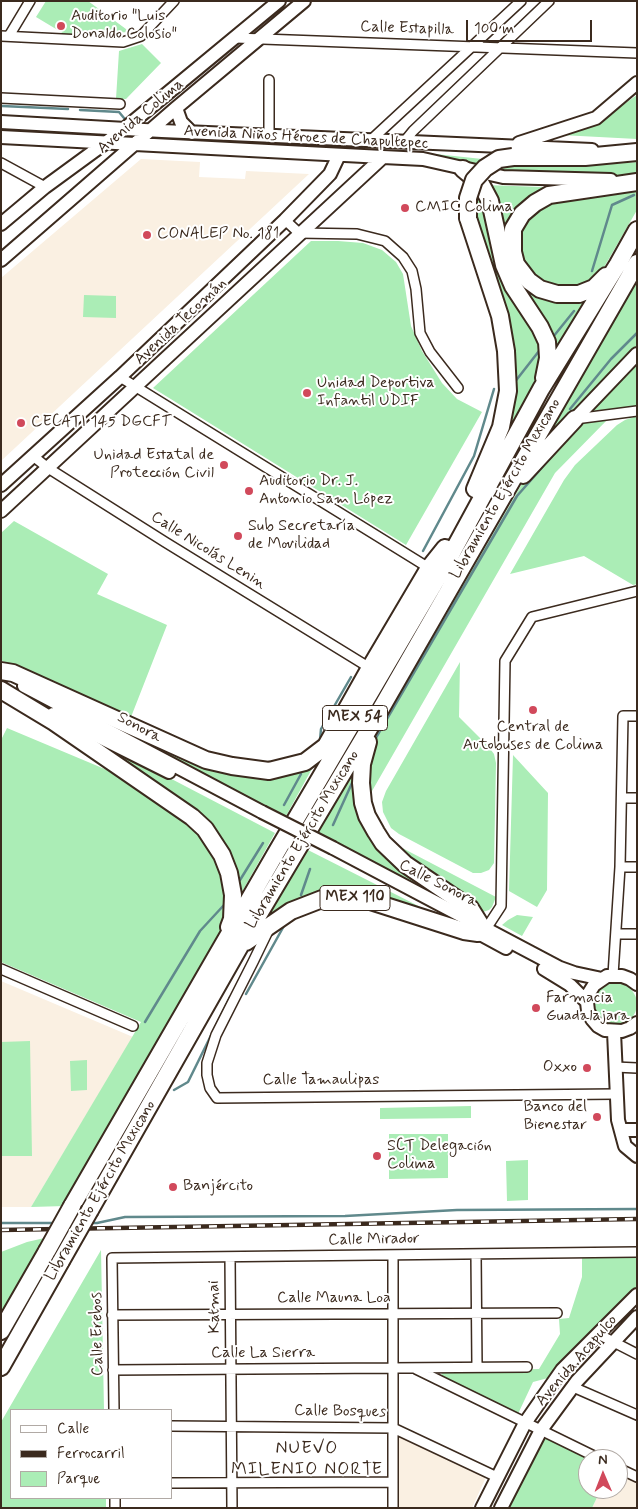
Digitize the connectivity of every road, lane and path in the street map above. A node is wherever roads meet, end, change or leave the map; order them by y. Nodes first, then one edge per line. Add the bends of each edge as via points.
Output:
1 (30, 1) edge
2 (174, 1) edge
3 (279, 1) edge
4 (304, 1) edge
5 (521, 1) edge
6 (549, 1) edge
7 (5, 36) edge
8 (236, 38) junction
9 (261, 39) junction
10 (471, 46) junction
11 (500, 48) junction
12 (637, 53) edge
13 (269, 80) dead end
14 (637, 83) edge
15 (1, 98) edge
16 (120, 104) dead end
17 (176, 108) junction
18 (1, 122) edge
19 (123, 130) junction
20 (150, 131) junction
21 (192, 132) junction
22 (268, 136) junction
23 (1, 137) edge
24 (372, 140) junction
25 (404, 142) junction
26 (106, 143) junction
27 (133, 145) junction
28 (511, 151) junction
29 (637, 152) edge
30 (339, 155) junction
31 (383, 157) junction
32 (1, 163) edge
33 (463, 169) junction
34 (637, 182) edge
35 (45, 187) junction
36 (285, 220) junction
37 (2, 222) edge
38 (637, 230) edge
39 (299, 233) junction
40 (1, 260) edge
41 (637, 262) edge
42 (618, 264) junction
43 (637, 354) edge
44 (120, 377) junction
45 (135, 387) junction
46 (458, 388) dead end
47 (541, 389) junction
48 (637, 411) edge
49 (575, 419) junction
50 (33, 456) junction
51 (48, 468) junction
52 (1, 485) edge
53 (494, 509) junction
54 (1, 511) edge
55 (474, 511) junction
56 (429, 568) junction
57 (637, 591) edge
58 (370, 668) junction
59 (1, 672) edge
60 (1, 689) edge
61 (379, 712) junction
62 (637, 716) edge
63 (326, 746) junction
64 (622, 798) junction
65 (637, 798) edge
66 (303, 807) junction
67 (261, 814) junction
68 (620, 867) junction
69 (637, 867) edge
70 (271, 924) junction
71 (482, 930) junction
72 (617, 934) junction
73 (637, 934) edge
74 (240, 946) junction
75 (222, 947) junction
76 (1, 969) edge
77 (607, 977) junction
78 (637, 984) edge
79 (587, 1002) junction
80 (637, 1023) edge
81 (133, 1026) dead end
82 (614, 1032) junction
83 (615, 1067) junction
84 (637, 1068) edge
85 (616, 1094) junction
86 (620, 1130) junction
87 (637, 1130) edge
88 (637, 1156) edge
89 (637, 1252) edge
90 (476, 1254) junction
91 (393, 1255) junction
92 (230, 1257) junction
93 (112, 1258) joint
94 (637, 1295) edge
95 (393, 1313) junction
96 (477, 1313) junction
97 (557, 1313) dead end
98 (230, 1314) junction
99 (112, 1315) junction
100 (637, 1317) edge
101 (1, 1331) edge
102 (598, 1334) junction
103 (614, 1342) junction
104 (637, 1354) edge
105 (1, 1366) edge
106 (478, 1367) junction
107 (527, 1367) dead end
108 (393, 1368) junction
109 (414, 1368) junction
110 (231, 1369) junction
111 (113, 1370) junction
112 (573, 1386) junction
113 (114, 1409) edge
114 (637, 1415) edge
115 (525, 1422) junction
116 (172, 1426) edge
117 (231, 1426) junction
118 (393, 1428) junction
119 (541, 1430) junction
120 (580, 1449) edge
121 (497, 1477) junction
122 (393, 1482) junction
123 (172, 1483) edge
124 (232, 1483) junction
125 (232, 1508) edge
126 (393, 1508) edge
127 (482, 1508) edge
128 (501, 1508) edge

1 - 7 street
2 - 7 street via 141,36 124,42
3 - 8 street, Avenida Colima
4 - 9 street, Avenida Colima
5 - 10 street
6 - 11 street
8 - 9 street, Calle Estapilla
8 - 19 street, Avenida Colima
9 - 10 street, Calle Estapilla
9 - 17 street, Avenida Colima
10 - 11 street, Calle Estapilla
10 - 24 street
11 - 12 street, Calle Estapilla
11 - 25 street
13 - 22 street
14 - 28 street via 596,118
15 - 16 street
17 - 20 street, Avenida Colima
17 - 21 street via 181,122
18 - 19 street, Avenida Niños Héroes de Chapultepec
19 - 20 street, Avenida Niños Héroes de Chapultepec
19 - 26 street, Avenida Colima
20 - 21 street, Avenida Niños Héroes de Chapultepec
20 - 27 street, Avenida Colima
21 - 22 street, Avenida Niños Héroes de Chapultepec
22 - 24 street, Avenida Niños Héroes de Chapultepec
23 - 26 street, Avenida Niños Héroes de Chapultepec
24 - 25 street, Avenida Niños Héroes de Chapultepec
25 - 28 street, Avenida Niños Héroes de Chapultepec
26 - 27 street, Avenida Niños Héroes de Chapultepec
26 - 35 street, Avenida Colima
27 - 30 street, Avenida Niños Héroes de Chapultepec
27 - 40 street, Avenida Colima
28 - 29 highway via 585,157
28 - 56 highway, bridge via 485,168 474,180 468,198 468,218 500,316 506,351 508,391 501,427 480,481
30 - 31 street, Avenida Niños Héroes de Chapultepec
30 - 36 street, Avenida Tecomán via 330,174
31 - 33 street, Avenida Niños Héroes de Chapultepec via 423,159
31 - 39 street, Avenida Tecomán
32 - 35 street
33 - 34 street, Avenida Niños Héroes de Chapultepec via 503,177
33 - 47 highway via 480,184 490,201 504,265 547,342 548,358
34 - 42 highway via 549,195 522,214 513,229 516,264 528,281 540,289 557,294 579,294 594,288
35 - 37 street, Avenida Colima
36 - 39 street
36 - 44 street, Avenida Tecomán
38 - 42 highway, Libramiento Ejército Mexicano / MEX 54
39 - 45 street, Avenida Tecomán
39 - 46 street via 357,234 385,241 403,257 412,271 420,333 430,352
41 - 53 highway, Libramiento Ejército Mexicano / MEX 54
42 - 47 highway, Libramiento Ejército Mexicano / MEX 54
43 - 49 street
44 - 45 street
44 - 50 street, Avenida Tecomán
45 - 51 street, Avenida Tecomán
45 - 56 street
47 - 55 highway, Libramiento Ejército Mexicano / MEX 54
48 - 49 street
49 - 53 highway
50 - 51 street, Calle Nicolás Lenin
50 - 52 street, Avenida Tecomán
51 - 54 street, Avenida Tecomán
51 - 58 street, Calle Nicolás Lenin
53 - 61 highway, Libramiento Ejército Mexicano / MEX 54
55 - 56 highway
55 - 66 highway, Libramiento Ejército Mexicano / MEX 54
56 - 58 highway
57 - 71 street via 532,616 504,661 501,906
58 - 63 highway
59 - 63 highway via 13,673 206,760 232,766 269,771 305,762
59 - 67 street, Sonora
60 - 67 street, Sonora
60 - 75 highway via 54,722 205,829 222,855 233,895 232,919
61 - 71 highway via 362,764 361,783 367,816 394,854 470,908
61 - 74 highway, Libramiento Ejército Mexicano / MEX 54
62 - 64 street via 623,716
63 - 66 highway
64 - 65 street
64 - 68 street
66 - 75 highway, Libramiento Ejército Mexicano / MEX 54
67 - 71 street, Calle Sonora
68 - 69 street
68 - 72 street
70 - 71 highway, MEX 110 via 322,899 344,897 364,899 464,931
70 - 74 highway, MEX 110
70 - 85 street, Calle Tamaulipas via 216,1035 207,1063 210,1088 217,1098
71 - 77 street, Calle Sonora via 560,968
71 - 79 street, Calle Sonora via 556,975
72 - 73 street
72 - 77 street
74 - 105 highway, Libramiento Ejército Mexicano / MEX 54, bridge
75 - 101 highway, Libramiento Ejército Mexicano / MEX 54, bridge
76 - 81 street
77 - 78 street, Calle Sonora via 630,979
77 - 79 street via 594,985
79 - 82 street, Calle Sonora via 592,1019 598,1026
80 - 82 street
82 - 83 street
83 - 84 street
83 - 85 street
85 - 86 street
86 - 87 street
86 - 88 street via 625,1146
89 - 90 street, Calle Mirador
90 - 91 street, Calle Mirador
90 - 96 street
91 - 92 street, Calle Mirador
91 - 95 street
92 - 93 street, Calle Mirador
92 - 98 street, Katmai
93 - 99 street, Calle Erebos
94 - 102 street, Avenida Acapulco
95 - 96 street, Calle Mauna Loa
95 - 98 street, Calle Mauna Loa
95 - 108 street
96 - 97 street, Calle Mauna Loa
96 - 106 street
98 - 99 street, Calle Mauna Loa
98 - 110 street, Katmai
99 - 111 street, Calle Erebos
100 - 103 street, Avenida Acapulco
102 - 103 street
102 - 115 street, Avenida Acapulco via 562,1370
103 - 104 street
103 - 112 street, Avenida Acapulco
106 - 107 street, Calle La Sierra
106 - 109 street, Calle La Sierra
108 - 109 street, Calle La Sierra
108 - 110 street, Calle La Sierra
108 - 118 street
109 - 115 street, Calle La Sierra
110 - 111 street, Calle La Sierra
110 - 117 street, Katmai
111 - 113 street, Calle Erebos
112 - 114 street
112 - 119 street, Avenida Acapulco
115 - 119 street, Calle La Sierra
115 - 121 street, Avenida Acapulco
116 - 117 street, Calle Bosques
117 - 118 street, Calle Bosques
117 - 124 street, Katmai
118 - 121 street, Calle Bosques
118 - 122 street
119 - 120 street, Calle La Sierra
119 - 128 street, Avenida Acapulco
121 - 127 street, Avenida Acapulco
122 - 124 street
122 - 126 street
123 - 124 street
124 - 125 street, Katmai

